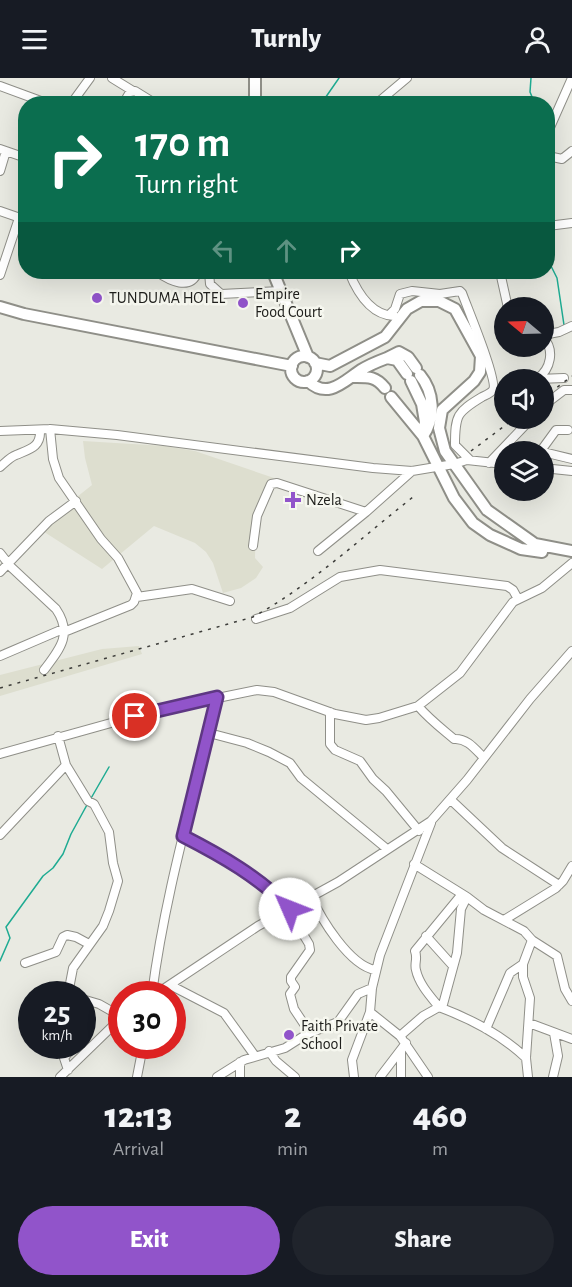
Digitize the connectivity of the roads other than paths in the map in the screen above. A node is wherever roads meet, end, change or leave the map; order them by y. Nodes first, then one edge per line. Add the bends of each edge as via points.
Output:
1 (90, 78) edge
2 (112, 78) edge
3 (255, 78) edge
4 (407, 78) edge
5 (572, 78) edge
6 (0, 86) edge
7 (133, 91) junction
8 (27, 96) edge
9 (77, 96) edge
10 (129, 96) edge
11 (144, 96) edge
12 (255, 96) edge
13 (386, 96) edge
14 (555, 116) edge
15 (3, 150) edge
16 (572, 151) edge
17 (18, 155) edge
18 (555, 158) edge
19 (0, 171) edge
20 (0, 211) edge
21 (18, 218) edge
22 (572, 223) edge
23 (555, 225) edge
24 (18, 229) edge
25 (0, 275) edge
26 (167, 279) edge
27 (195, 279) edge
28 (210, 279) edge
29 (276, 279) edge
30 (352, 279) edge
31 (502, 279) edge
32 (281, 291) junction
33 (506, 297) edge
34 (0, 307) edge
35 (389, 315) junction
36 (402, 316) junction
37 (572, 326) edge
38 (554, 333) edge
39 (312, 360) junction
40 (292, 366) junction
41 (353, 377) junction
42 (554, 378) edge
43 (564, 378) dead end
44 (308, 381) junction
45 (493, 390) joint
46 (572, 390) edge
47 (554, 398) edge
48 (50, 429) junction
49 (523, 429) edge
50 (40, 430) junction
51 (568, 430) dead end
52 (0, 431) edge
53 (423, 436) junction
54 (513, 441) edge
55 (548, 441) edge
56 (554, 455) edge
57 (494, 459) edge
58 (572, 459) edge
59 (470, 460) junction
60 (489, 463) junction
61 (494, 463) edge
62 (454, 464) junction
63 (0, 467) edge
64 (437, 467) junction
65 (554, 469) edge
66 (412, 471) junction
67 (572, 471) edge
68 (76, 501) junction
69 (366, 512) junction
70 (253, 546) dead end
71 (318, 551) dead end
72 (572, 551) edge
73 (0, 553) edge
74 (572, 557) edge
75 (572, 563) edge
76 (9, 564) junction
77 (0, 572) edge
78 (137, 597) junction
79 (518, 599) junction
80 (230, 601) dead end
81 (256, 619) dead end
82 (63, 630) junction
83 (572, 651) edge
84 (0, 656) edge
85 (44, 670) dead end
86 (217, 697) junction
87 (418, 706) junction
88 (330, 712) junction
89 (209, 733) junction
90 (58, 736) junction
91 (0, 754) edge
92 (484, 758) junction
93 (66, 765) junction
94 (451, 800) junction
95 (431, 821) junction
96 (419, 831) junction
97 (0, 835) edge
98 (183, 836) junction
99 (387, 849) junction
100 (414, 864) junction
101 (572, 866) edge
102 (559, 885) junction
103 (311, 896) junction
104 (465, 896) junction
105 (300, 903) junction
106 (290, 909) junction
107 (504, 920) junction
108 (426, 936) junction
109 (532, 940) junction
110 (89, 944) junction
111 (25, 963) dead end
112 (523, 964) junction
113 (453, 966) junction
114 (375, 970) junction
115 (70, 981) edge
116 (155, 981) edge
117 (176, 981) edge
118 (372, 988) junction
119 (186, 993) edge
120 (572, 1001) edge
121 (441, 1008) junction
122 (370, 1012) junction
123 (529, 1023) junction
124 (486, 1029) junction
125 (108, 1031) edge
126 (310, 1033) junction
127 (554, 1033) junction
128 (403, 1039) junction
129 (572, 1039) edge
130 (401, 1050) junction
131 (269, 1052) junction
132 (255, 1056) junction
133 (526, 1058) junction
134 (64, 1059) edge
135 (140, 1059) edge
136 (240, 1062) junction
137 (68, 1070) junction
138 (60, 1077) edge
139 (137, 1077) edge
140 (217, 1077) edge
141 (240, 1077) edge
142 (295, 1077) edge
143 (354, 1077) edge
144 (380, 1077) edge
145 (401, 1077) edge
146 (428, 1077) edge
147 (528, 1077) edge
148 (553, 1077) edge

1 - 9 street
2 - 7 street
3 - 12 highway
4 - 13 street
5 - 14 street
6 - 8 street
7 - 10 street
7 - 11 street
15 - 17 street
15 - 19 street
16 - 18 street via 562,159
20 - 21 street
22 - 23 street
24 - 25 street
26 - 27 street
28 - 32 street via 221,294
29 - 32 highway
30 - 35 street via 370,308
31 - 33 street
32 - 39 highway
34 - 40 highway
35 - 36 street
35 - 45 street via 400,294 461,292 489,365
36 - 39 highway via 385,337 330,366
36 - 62 highway via 421,301 439,301 455,309 481,356 478,377 446,405 440,418 445,451
37 - 38 street
39 - 40 highway via 300,357
39 - 44 highway via 315,375
40 - 44 highway via 297,379
41 - 44 highway via 328,390
41 - 53 highway via 377,379
41 - 53 highway via 399,352 404,353 422,404
42 - 43 street
45 - 59 street via 463,409 457,418 455,445
46 - 47 street via 564,390
48 - 50 street
48 - 66 street
48 - 68 street via 55,467
49 - 54 street
50 - 52 street
50 - 63 street via 36,446 14,455
51 - 55 street via 556,430
53 - 64 highway
56 - 58 street
57 - 60 street
59 - 60 street
59 - 62 street
60 - 61 street
62 - 64 street
62 - 72 highway via 487,510 524,538 540,546
64 - 66 street
64 - 74 highway via 460,507 490,535 521,549
65 - 67 street
66 - 69 street
68 - 76 street via 48,521
68 - 78 street via 118,558
69 - 70 street via 271,484 258,516
69 - 71 street
73 - 76 street
75 - 79 street via 542,588
76 - 77 street
76 - 82 street via 56,609
78 - 80 street via 192,589
78 - 82 street via 131,605
79 - 81 street via 507,586 380,570 337,578 300,603
79 - 87 street via 460,672
82 - 84 street
82 - 85 street via 63,644
83 - 92 street
86 - 88 street via 264,690
86 - 89 street
86 - 90 street
87 - 88 street via 366,720
87 - 92 street via 431,721 454,739 465,741
88 - 96 street via 330,744 360,761
89 - 98 street
89 - 99 street via 246,743 290,763 301,778
90 - 91 street
90 - 93 street
92 - 94 street
93 - 97 street
93 - 110 street via 109,832 118,881 103,926
94 - 95 street
94 - 102 street via 502,848
95 - 96 street
95 - 100 street
96 - 99 street
98 - 106 street via 263,883
98 - 116 street via 172,874
99 - 103 street
100 - 104 street
100 - 114 street
101 - 102 street
102 - 107 street
103 - 105 street
103 - 114 street via 319,916 336,938 363,966
104 - 107 street
104 - 108 street
104 - 113 street
105 - 106 street
105 - 126 street via 300,930 310,950 291,977 295,987 290,994 294,1009
106 - 117 street
107 - 109 street
108 - 113 street
108 - 121 street via 416,948 415,968 423,986
109 - 112 street
109 - 120 street via 557,956
110 - 111 street via 66,935 56,952
110 - 115 street via 72,970
112 - 123 street via 530,998
112 - 124 street via 510,973
113 - 121 street
114 - 118 street
118 - 122 street
118 - 126 street via 358,994 340,1021
119 - 132 street via 224,1013
121 - 124 street
121 - 128 street via 423,1016
122 - 128 street
122 - 143 street via 352,1057
123 - 127 street
123 - 133 street
124 - 133 street via 510,1042
125 - 137 street
126 - 131 street via 285,1048
127 - 129 street
127 - 148 street via 558,1056
128 - 130 street
128 - 146 street
130 - 144 street
130 - 145 street
131 - 132 street
131 - 142 street
132 - 136 street
133 - 147 street
134 - 137 street
135 - 139 street
136 - 140 street
136 - 141 street
137 - 138 street

